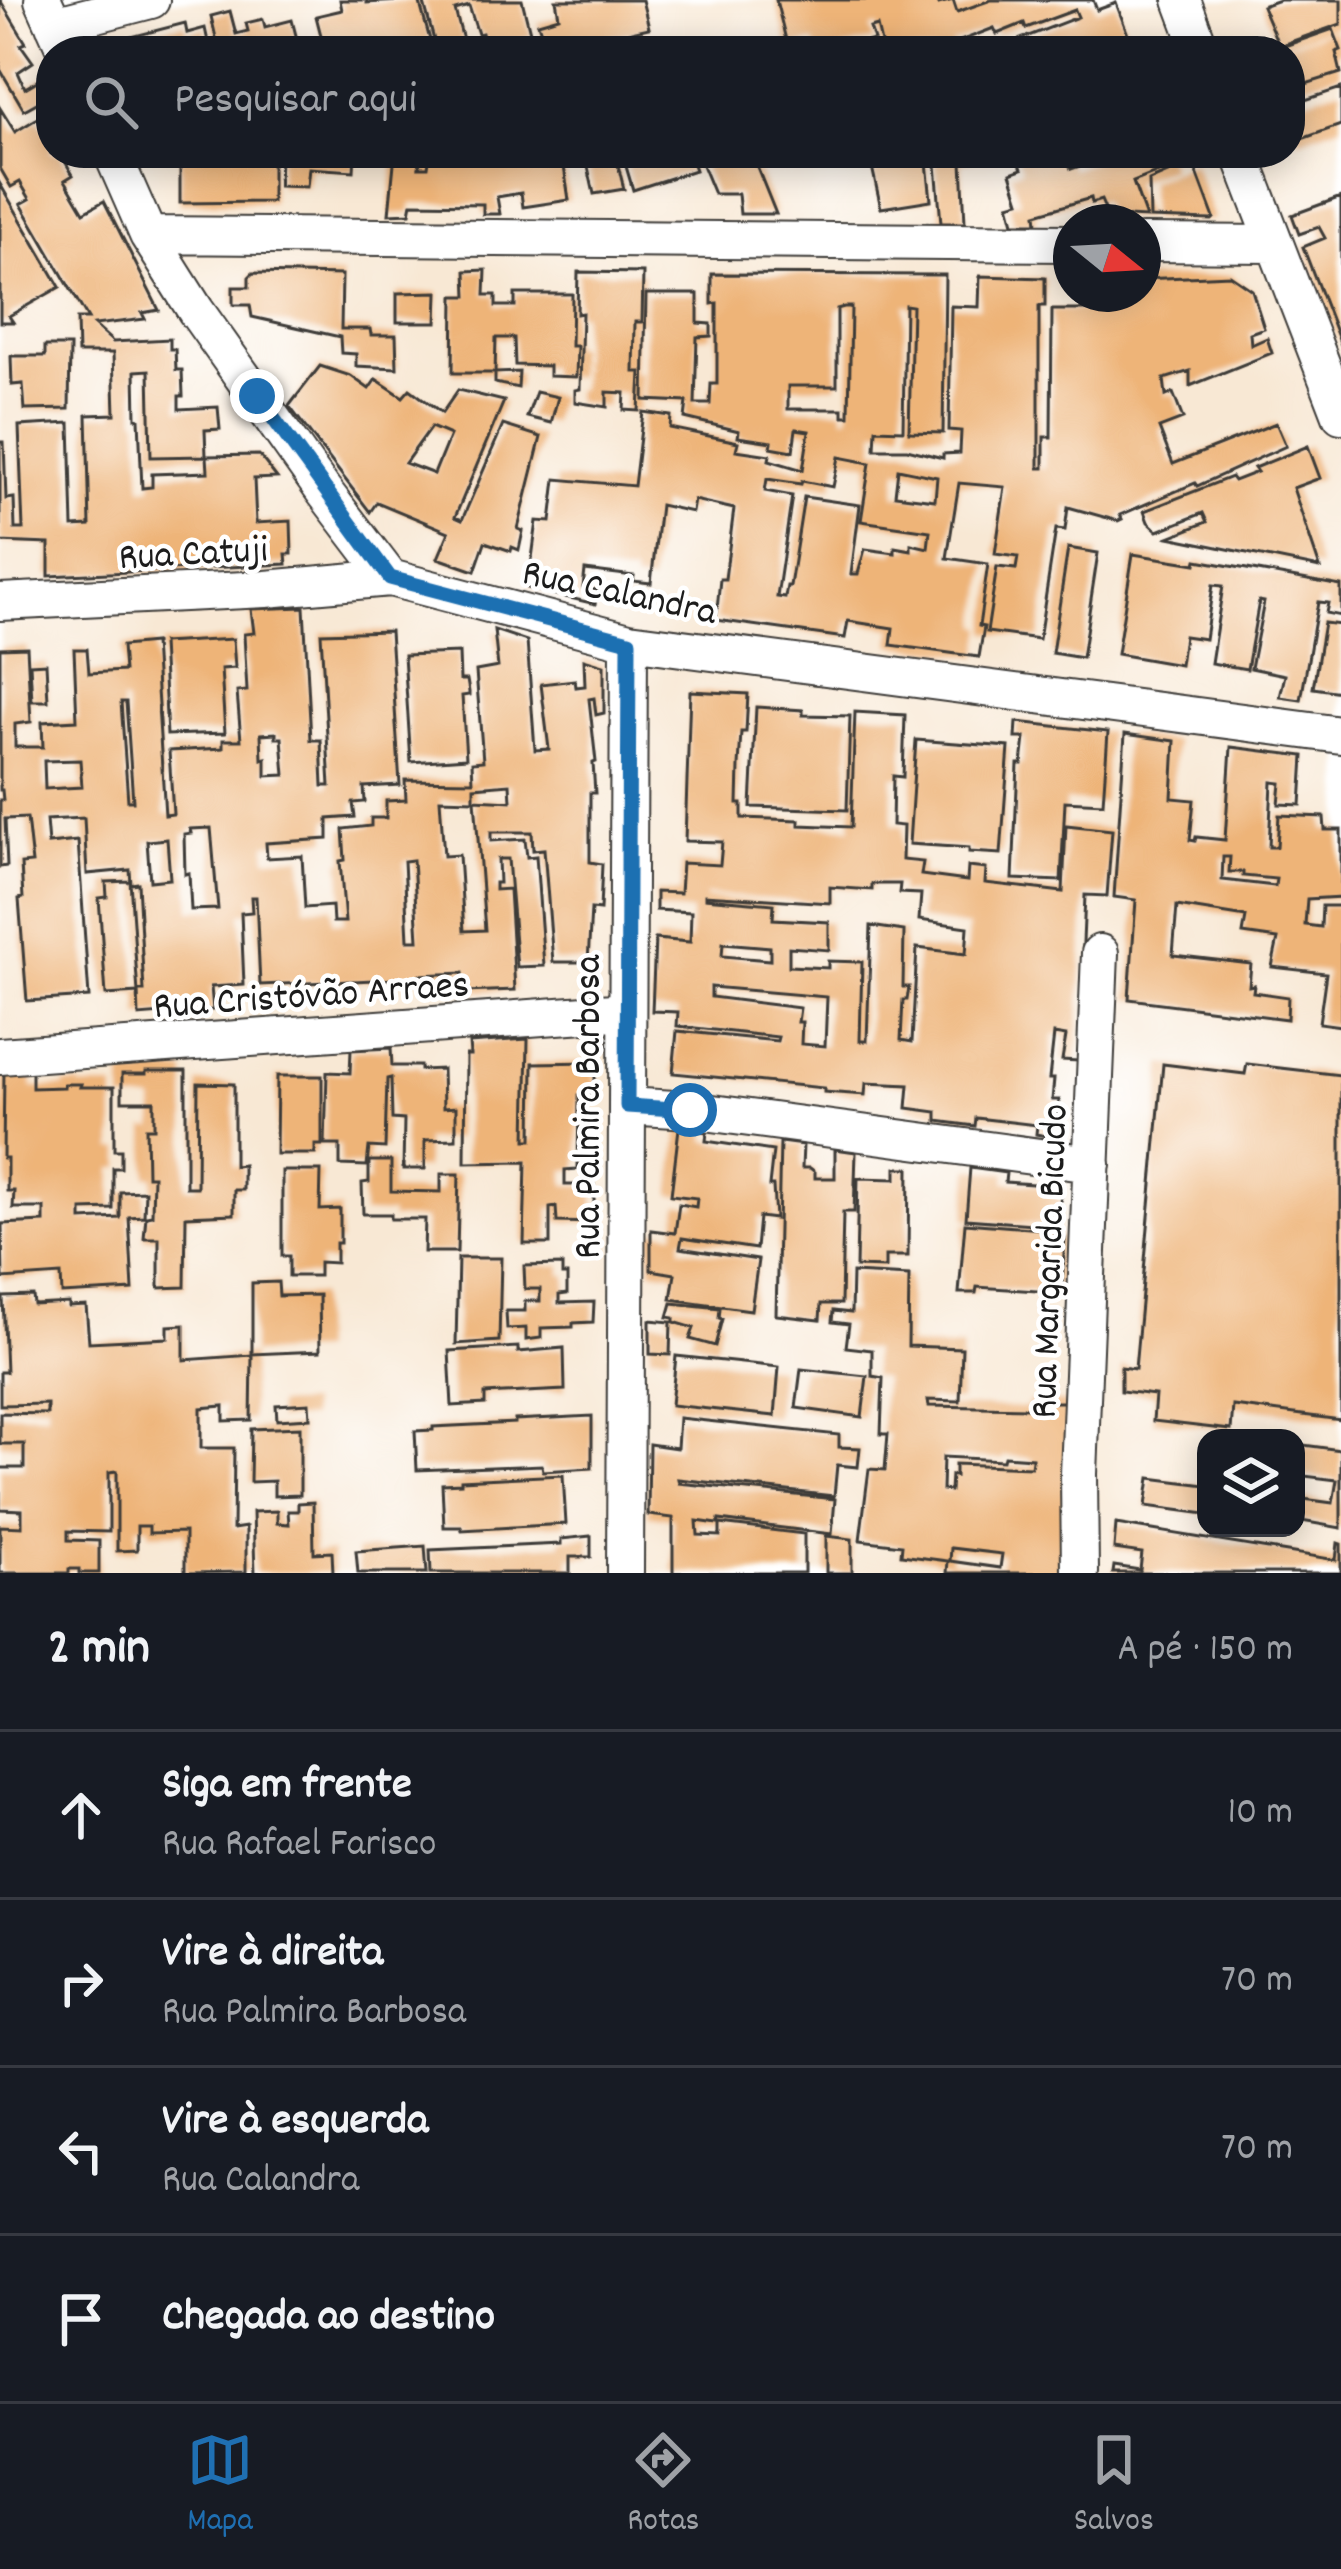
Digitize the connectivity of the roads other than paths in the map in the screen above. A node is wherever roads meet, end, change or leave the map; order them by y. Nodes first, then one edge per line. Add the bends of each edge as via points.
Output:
1 (151, 0) edge
2 (1182, 0) edge
3 (54, 25) edge
4 (1196, 36) edge
5 (119, 168) edge
6 (1246, 168) edge
7 (148, 236) junction
8 (1053, 243) edge
9 (1161, 243) edge
10 (1274, 244) junction
11 (1341, 415) edge
12 (390, 578) junction
13 (0, 602) edge
14 (629, 641) junction
15 (1341, 735) edge
16 (1100, 953) dead end
17 (628, 1011) junction
18 (0, 1056) edge
19 (627, 1106) junction
20 (1092, 1164) junction
21 (625, 1573) edge
22 (1080, 1573) edge

1 - 3 street
2 - 4 street
5 - 7 street
6 - 10 street
7 - 8 street
7 - 12 street
9 - 10 street
10 - 11 street
12 - 13 street, Rua Catuji
12 - 14 street, Rua Calandra
14 - 15 street, Rua Calandra
14 - 17 street, Rua Palmira Barbosa
16 - 20 street, Rua Margarida Bicudo
17 - 18 street, Rua Cristóvão Arraes
17 - 19 street, Rua Palmira Barbosa
19 - 20 street
19 - 21 street, Rua Palmira Barbosa
20 - 22 street, Rua Margarida Bicudo

